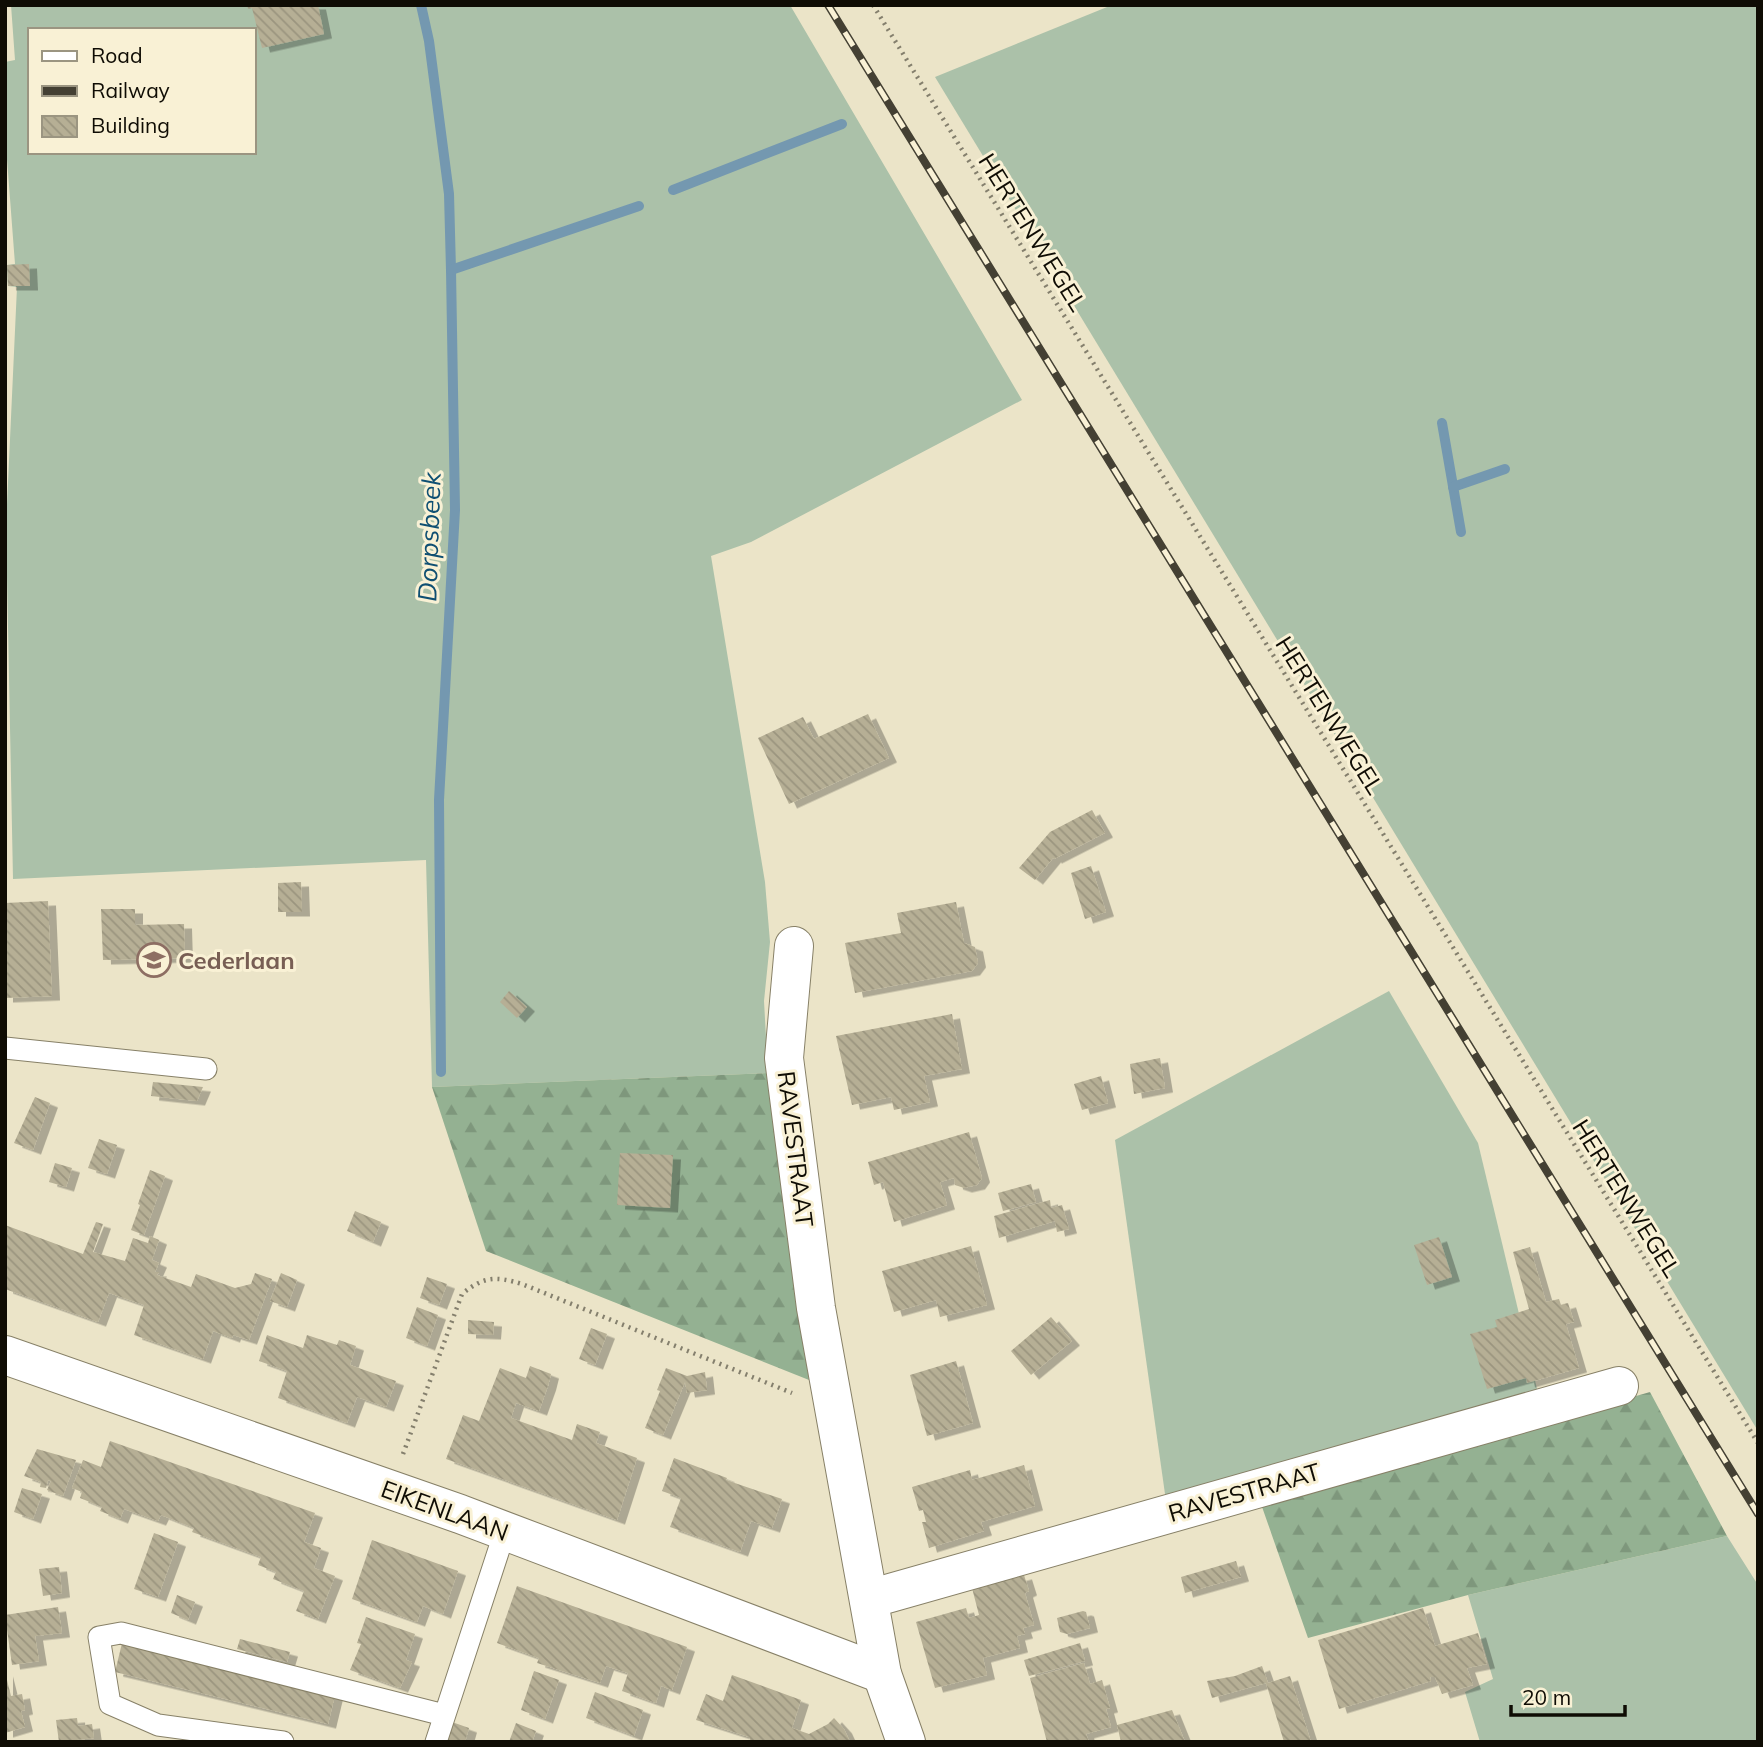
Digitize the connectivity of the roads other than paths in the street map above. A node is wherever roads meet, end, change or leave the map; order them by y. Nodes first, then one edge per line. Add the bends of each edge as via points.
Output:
1 (794, 946) dead end
2 (5, 1048) edge
3 (206, 1069) dead end
4 (5, 1355) edge
5 (1619, 1386) dead end
6 (505, 1531) junction
7 (869, 1599) junction
8 (882, 1674) junction
9 (444, 1715) junction
10 (283, 1742) edge
11 (436, 1742) edge
12 (906, 1742) edge

1 - 7 street, RAVESTRAAT via 784,1058 816,1308
2 - 3 lane
4 - 6 street, EIKENLAAN
5 - 7 street, RAVESTRAAT
6 - 8 street, EIKENLAAN
6 - 9 lane
7 - 8 street, RAVESTRAAT
8 - 12 street, RAVESTRAAT
9 - 10 lane via 121,1633 99,1637 110,1704 158,1725
9 - 11 lane

